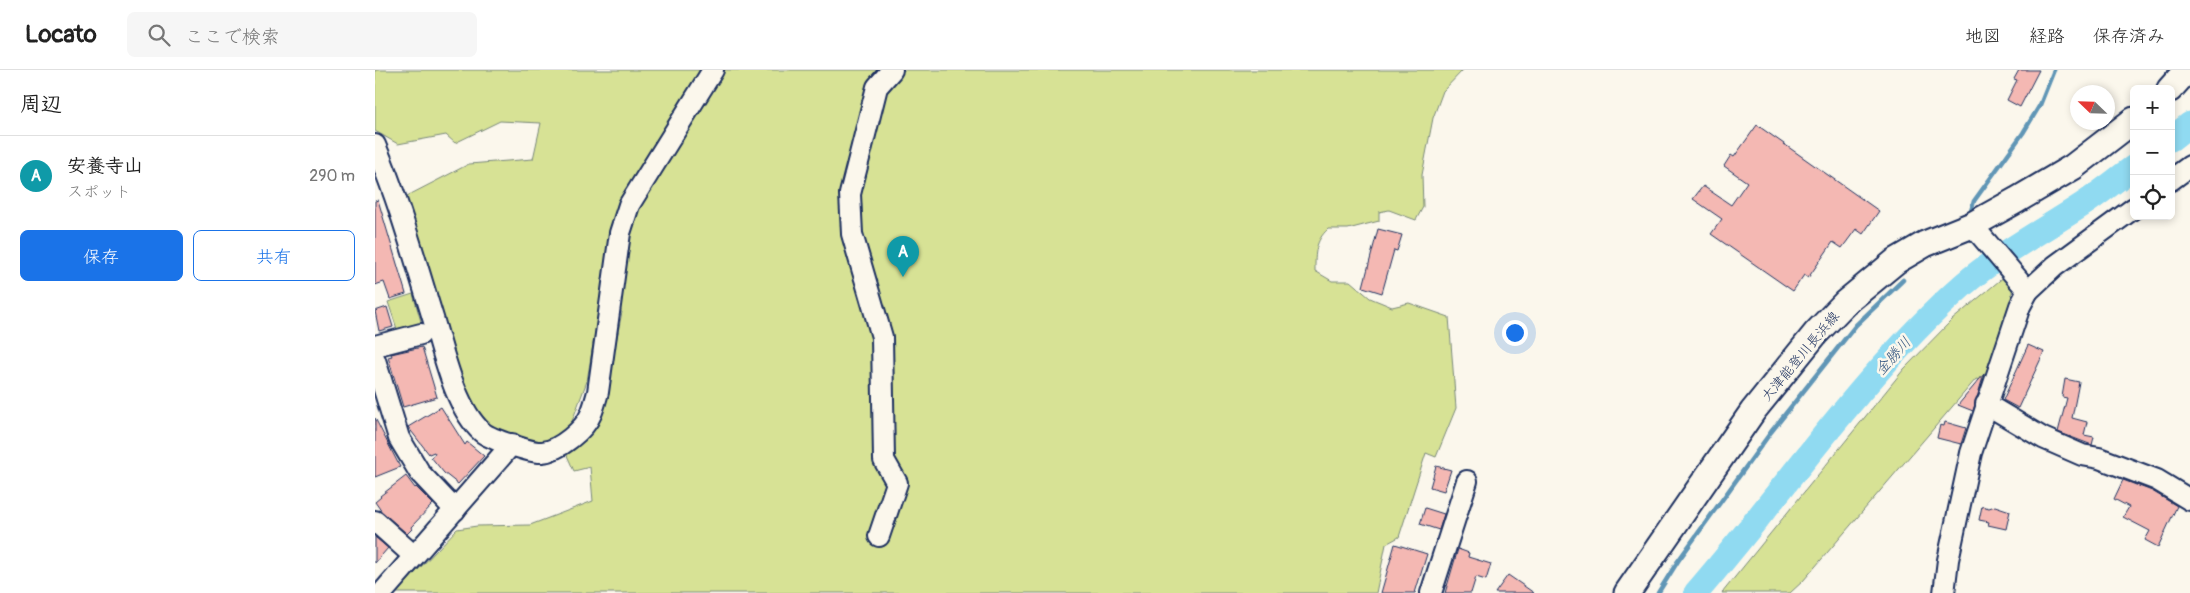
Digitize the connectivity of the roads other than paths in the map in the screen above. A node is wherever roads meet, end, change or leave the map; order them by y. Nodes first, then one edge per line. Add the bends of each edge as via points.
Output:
1 (713, 70) edge
2 (892, 70) edge
3 (2187, 70) edge
4 (2174, 85) edge
5 (2130, 123) edge
6 (375, 145) edge
7 (2190, 166) edge
8 (2175, 177) edge
9 (2130, 211) edge
10 (1974, 228) junction
11 (2023, 285) junction
12 (421, 334) dead end
13 (375, 346) edge
14 (375, 360) edge
15 (1986, 404) junction
16 (512, 444) junction
17 (1467, 481) dead end
18 (2190, 500) edge
19 (455, 510) junction
20 (375, 521) edge
21 (879, 536) dead end
22 (414, 556) junction
23 (381, 593) edge
24 (1431, 593) edge
25 (1627, 593) edge
26 (1944, 593) edge

1 - 16 street via 629,205 621,233 598,392 591,414 585,425 550,452 538,453
2 - 21 street via 877,88 850,194 852,234 882,337 884,460 897,483
3 - 4 main road
5 - 10 main road, 大津能登川長浜線 via 2073,167
6 - 16 street via 391,182 451,377 466,410 482,432
7 - 8 street
9 - 11 street via 2055,266
10 - 11 street
10 - 25 main road, 大津能登川長浜線 via 1925,244 1896,262 1845,303 1816,333 1749,416
11 - 15 street via 2020,306
12 - 13 street
14 - 19 street via 399,438 420,473
15 - 18 street via 2043,438 2157,480
15 - 26 street via 1971,453
16 - 19 street
17 - 24 street via 1461,525
19 - 22 street
20 - 22 street
22 - 23 street

